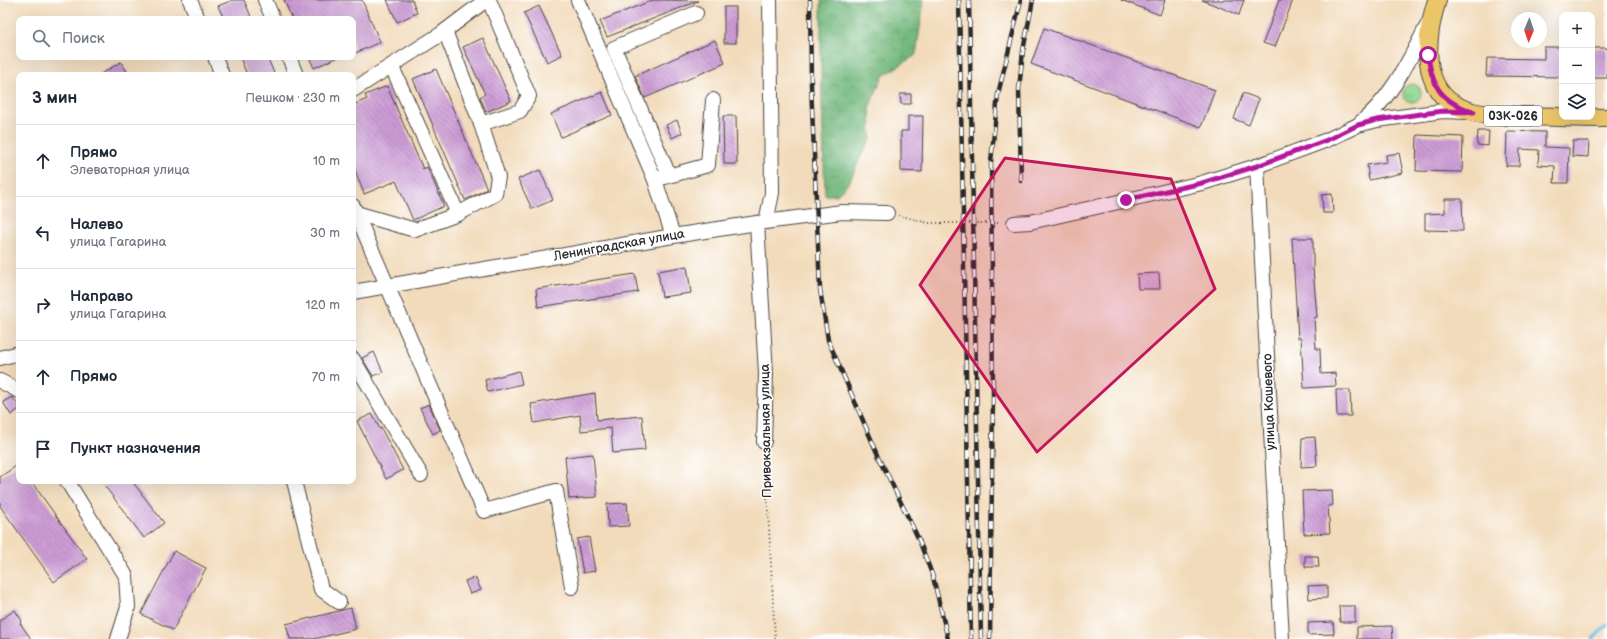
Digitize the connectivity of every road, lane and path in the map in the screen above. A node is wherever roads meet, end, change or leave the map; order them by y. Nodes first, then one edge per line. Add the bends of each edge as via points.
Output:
1 (190, 0) edge
2 (265, 0) edge
3 (487, 0) edge
4 (578, 0) edge
5 (770, 0) edge
6 (1437, 0) edge
7 (696, 13) dead end
8 (197, 16) edge
9 (272, 16) edge
10 (1431, 20) junction
11 (445, 31) junction
12 (216, 60) edge
13 (290, 60) edge
14 (392, 67) junction
15 (221, 72) edge
16 (295, 72) edge
17 (356, 88) edge
18 (713, 100) dead end
19 (1474, 112) junction
20 (1607, 118) edge
21 (481, 124) junction
22 (1358, 125) junction
23 (1257, 166) junction
24 (669, 175) junction
25 (655, 180) junction
26 (356, 210) edge
27 (356, 212) edge
28 (887, 213) joint
29 (458, 214) junction
30 (761, 223) junction
31 (1014, 223) dead end
32 (1000, 224) dead end
33 (673, 236) junction
34 (388, 286) junction
35 (356, 291) edge
36 (16, 354) edge
37 (0, 358) edge
38 (356, 364) edge
39 (0, 381) edge
40 (16, 389) edge
41 (764, 442) joint
42 (422, 475) dead end
43 (69, 484) edge
44 (295, 484) edge
45 (572, 587) dead end
46 (339, 602) dead end
47 (118, 639) edge
48 (775, 639) edge
49 (1282, 639) edge

1 - 8 street
2 - 9 street
3 - 11 street
3 - 21 street via 529,96 520,110
4 - 25 street
5 - 30 street, Привокзальная улица via 772,193
6 - 10 main road, 03К-026
7 - 24 street via 614,48
10 - 19 main road, 03К-026 via 1428,55 1432,80 1437,90 1448,100 1460,108
10 - 22 street via 1386,98
11 - 14 street
11 - 21 street
12 - 15 street
13 - 16 street
14 - 17 street
14 - 29 street
18 - 24 street via 708,165
19 - 20 main road, 03К-026 via 1493,115
19 - 22 street via 1443,111
21 - 29 street via 498,177 495,194
22 - 23 street via 1327,140
23 - 31 street via 1194,185 1030,222
23 - 49 street, улица Кошевого
24 - 25 street
25 - 33 street
26 - 29 street via 415,230
27 - 34 street
28 - 30 street, Ленинградская улица via 842,212
28 - 32 path via 928,223
30 - 33 street, Ленинградская улица
30 - 41 street, Привокзальная улица via 766,373
33 - 34 street, Ленинградская улица
34 - 35 street, Ленинградская улица
34 - 45 street via 484,511 556,491
36 - 37 street
38 - 42 street
39 - 40 street
41 - 48 path, Привокзальная улица
43 - 47 street via 126,576 128,607
44 - 46 street via 321,589

